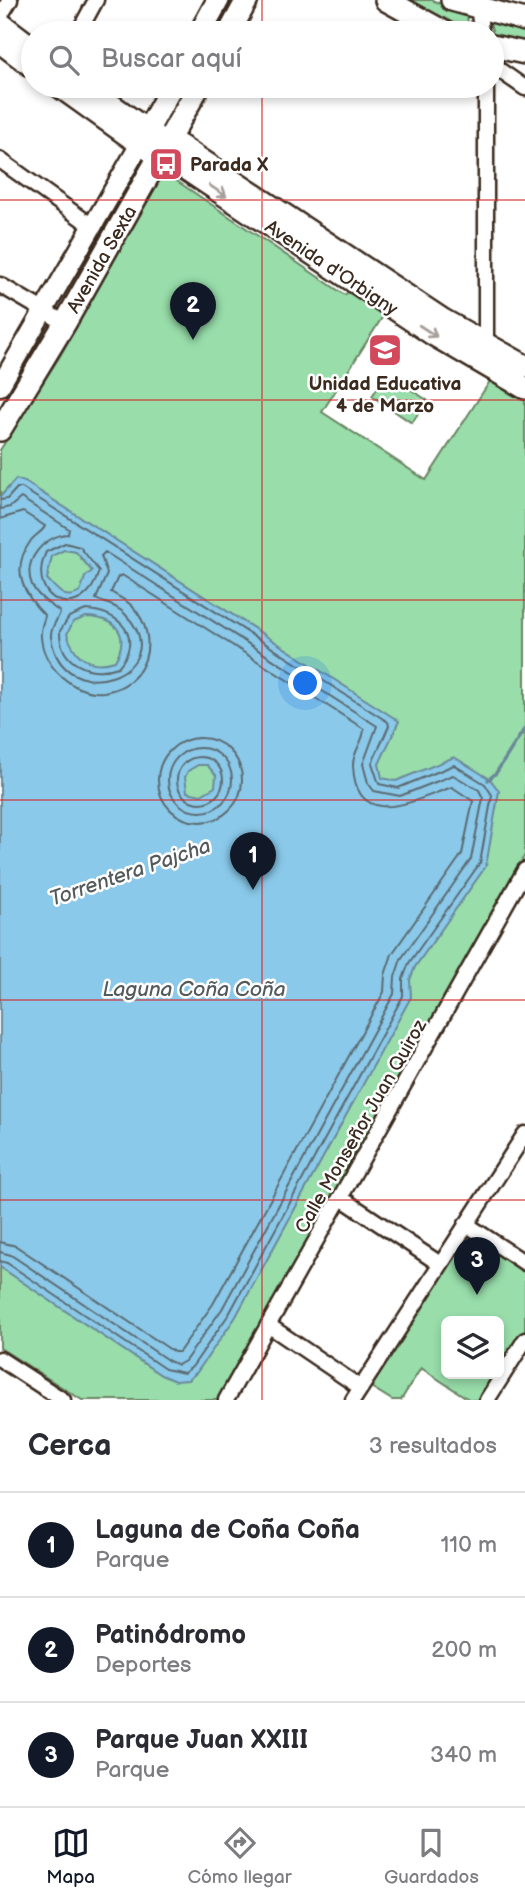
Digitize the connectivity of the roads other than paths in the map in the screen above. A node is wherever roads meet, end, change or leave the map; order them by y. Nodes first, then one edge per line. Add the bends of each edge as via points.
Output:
1 (9, 0) edge
2 (96, 0) edge
3 (218, 0) edge
4 (247, 0) edge
5 (386, 0) edge
6 (452, 0) edge
7 (478, 4) edge
8 (0, 16) edge
9 (525, 20) edge
10 (85, 21) edge
11 (207, 21) edge
12 (236, 21) edge
13 (424, 21) edge
14 (0, 23) edge
15 (21, 39) edge
16 (0, 42) edge
17 (504, 49) edge
18 (525, 53) edge
19 (21, 58) edge
20 (504, 73) edge
21 (525, 88) edge
22 (79, 98) edge
23 (99, 98) edge
24 (168, 98) edge
25 (189, 98) edge
26 (486, 98) edge
27 (152, 142) junction
28 (0, 160) edge
29 (92, 226) junction
30 (0, 285) edge
31 (53, 316) junction
32 (484, 353) junction
33 (525, 366) edge
34 (0, 386) edge
35 (525, 388) edge
36 (0, 430) edge
37 (525, 870) edge
38 (525, 1134) edge
39 (341, 1198) junction
40 (466, 1224) junction
41 (525, 1263) edge
42 (440, 1264) junction
43 (268, 1325) junction
44 (525, 1340) edge
45 (0, 1359) edge
46 (357, 1394) edge
47 (63, 1400) edge
48 (226, 1400) edge
49 (487, 1400) edge

1 - 8 street
2 - 10 street
3 - 11 main road
4 - 12 main road
5 - 13 main road
6 - 7 main road
7 - 9 main road
14 - 15 main road
16 - 19 main road
17 - 18 main road
20 - 21 street
22 - 27 main road
23 - 27 main road
24 - 27 main road, Avenida Sexta
25 - 27 main road, Avenida Sexta
26 - 32 street
27 - 29 street, Avenida Sexta
27 - 31 main road, Avenida Sexta
27 - 32 main road, Avenida d'Orbigny via 443,320
28 - 29 street
29 - 31 street, Avenida Sexta
30 - 31 street
31 - 34 street, Avenida Sexta
31 - 36 main road, Avenida Sexta
32 - 33 main road, Avenida d'Orbigny
32 - 35 main road, Avenida d'Orbigny
37 - 39 street, Calle Monseñor Juan Quiroz
38 - 40 street
39 - 42 street
39 - 43 street, Calle Monseñor Juan Quiroz
40 - 41 street
40 - 42 street
42 - 46 street
43 - 46 street
43 - 48 street, Calle Monseñor Juan Quiroz
44 - 49 street
45 - 47 street

